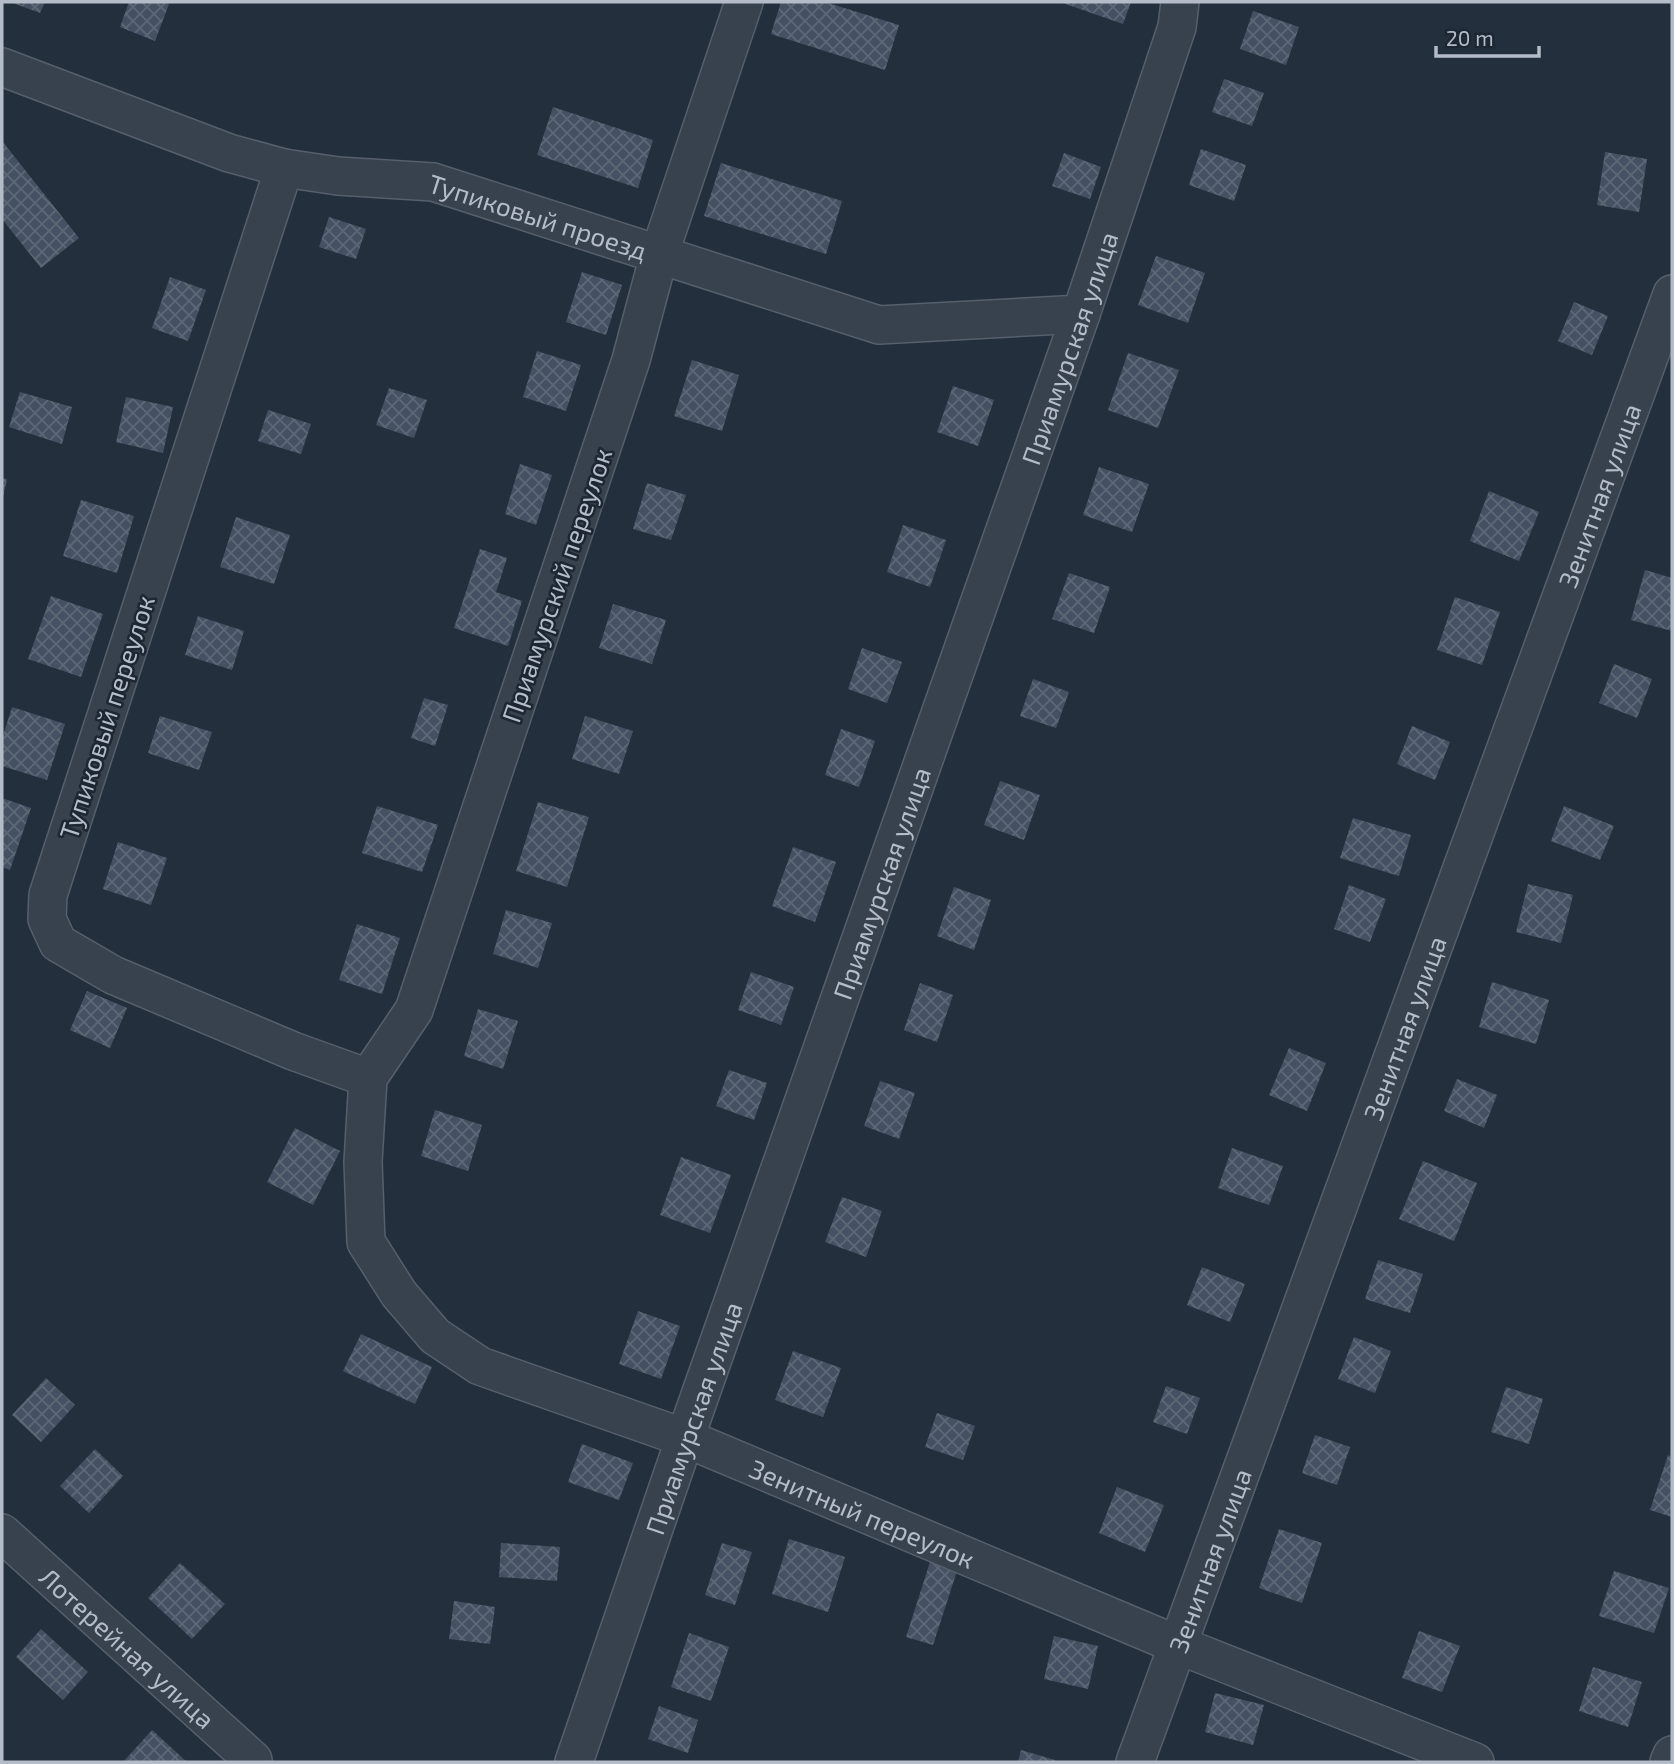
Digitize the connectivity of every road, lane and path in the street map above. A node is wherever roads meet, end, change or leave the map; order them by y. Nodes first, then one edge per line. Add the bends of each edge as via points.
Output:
1 (744, 2) edge
2 (1180, 2) edge
3 (2, 67) edge
4 (284, 168) junction
5 (659, 256) junction
6 (1672, 294) edge
7 (1081, 314) junction
8 (368, 1078) junction
9 (685, 1438) junction
10 (2, 1533) edge
11 (1178, 1644) junction
12 (1672, 1755) edge
13 (253, 1760) dead end
14 (574, 1762) edge
15 (1135, 1762) edge
16 (1475, 1762) edge
17 (1669, 1762) edge

1 - 5 street, Приамурский переулок
2 - 7 street, Приамурская улица via 1177,27
3 - 4 street, Тупиковый проезд via 229,153
4 - 5 street, Тупиковый проезд via 433,182
4 - 8 street, Тупиковый переулок via 48,895 47,919 58,943 113,975
5 - 7 street, Тупиковый проезд via 879,325
5 - 8 street, Приамурский переулок via 631,360 414,1010
6 - 11 street, Зенитная улица
7 - 9 street, Приамурская улица
8 - 9 street, Зенитный переулок via 363,1162 366,1242 399,1294 435,1336 480,1366
9 - 11 street, Зенитный переулок
9 - 14 street, Приамурская улица
10 - 13 street, Лотерейная улица
11 - 15 street, Зенитная улица
11 - 16 street, Зенитный переулок
12 - 17 street

